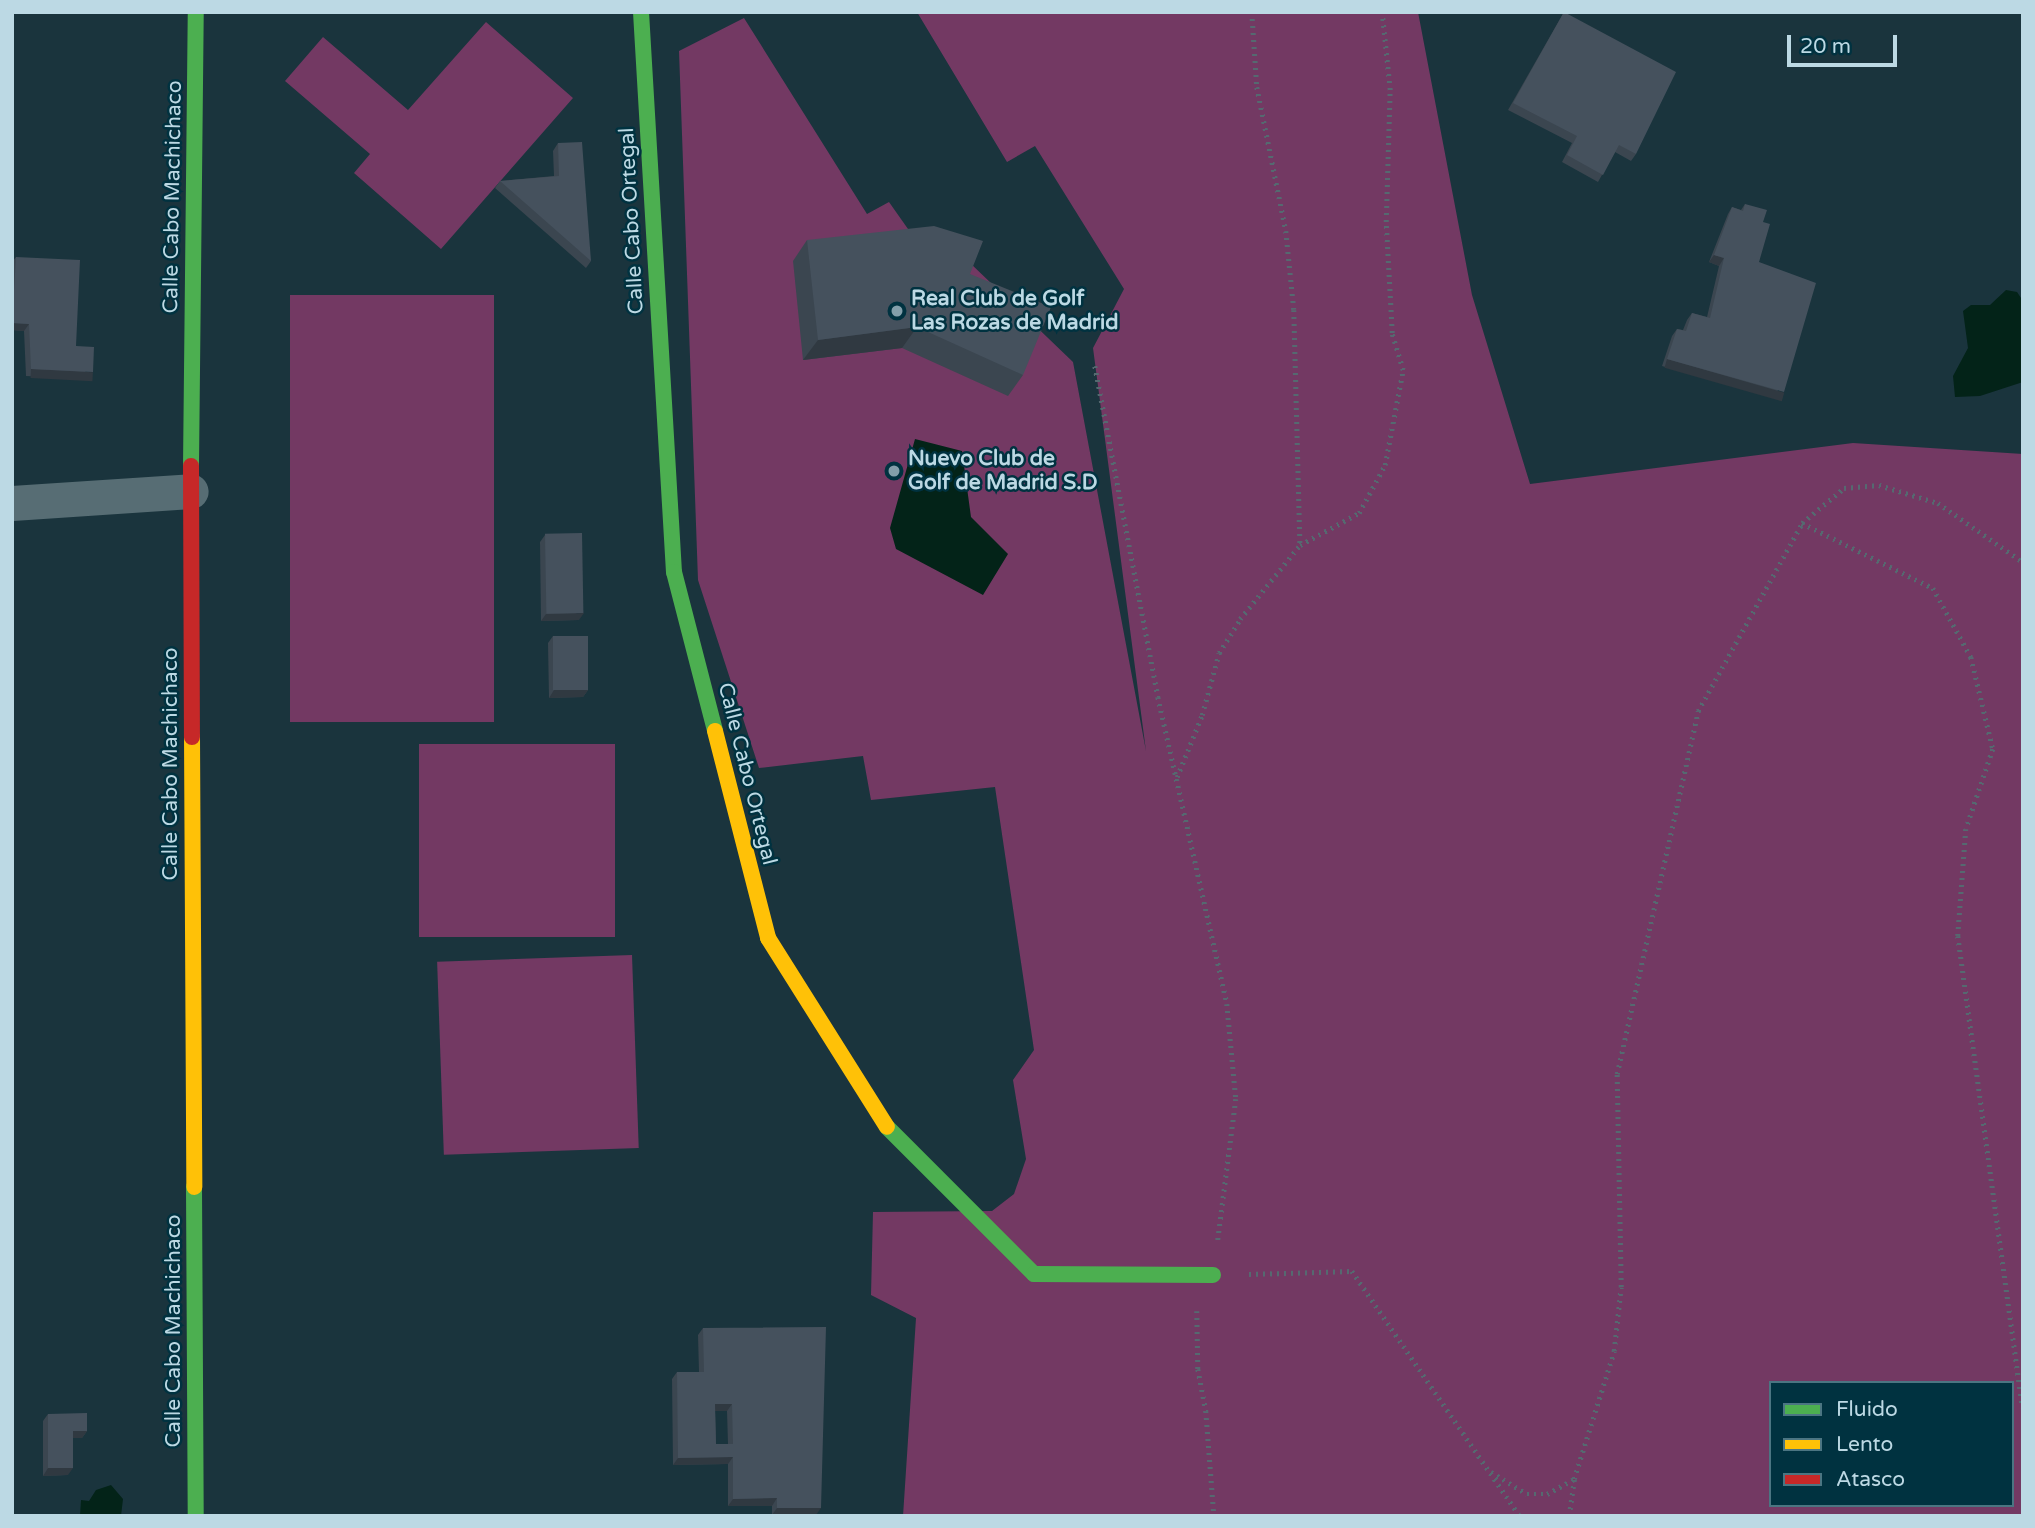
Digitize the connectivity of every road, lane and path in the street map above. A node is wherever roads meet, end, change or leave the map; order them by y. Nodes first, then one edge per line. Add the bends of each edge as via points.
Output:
1 (196, 12) edge
2 (641, 12) edge
3 (1252, 12) edge
4 (1382, 12) edge
5 (1095, 366) dead end
6 (191, 491) junction
7 (12, 503) edge
8 (1802, 523) junction
9 (1300, 545) junction
10 (2023, 562) edge
11 (1177, 778) junction
12 (1213, 1275) junction
13 (2023, 1408) edge
14 (1488, 1469) junction
15 (1574, 1479) junction
16 (196, 1516) edge
17 (1214, 1516) edge
18 (1520, 1516) edge
19 (1569, 1516) edge

1 - 6 street, Calle Cabo Machichaco
2 - 12 street, Calle Cabo Ortegal via 674,572 768,937 880,1120 1034,1274
3 - 9 path via 1256,87 1286,231 1294,310
4 - 9 path via 1391,104 1386,222 1392,333 1403,370 1385,465 1359,513
5 - 11 path
6 - 7 street
6 - 16 street, Calle Cabo Machichaco
8 - 10 path via 1844,488 1879,485 1938,503
8 - 13 path via 1933,588 1971,657 1993,749 1966,829 1958,936
8 - 15 path via 1698,711 1617,1074 1621,1287 1616,1338
9 - 11 path via 1281,564 1219,653 1202,715
11 - 12 path via 1227,1004 1236,1099
12 - 14 path via 1352,1271
12 - 17 path via 1197,1309 1198,1369
14 - 15 path via 1527,1494 1547,1494
14 - 18 path
15 - 19 path

